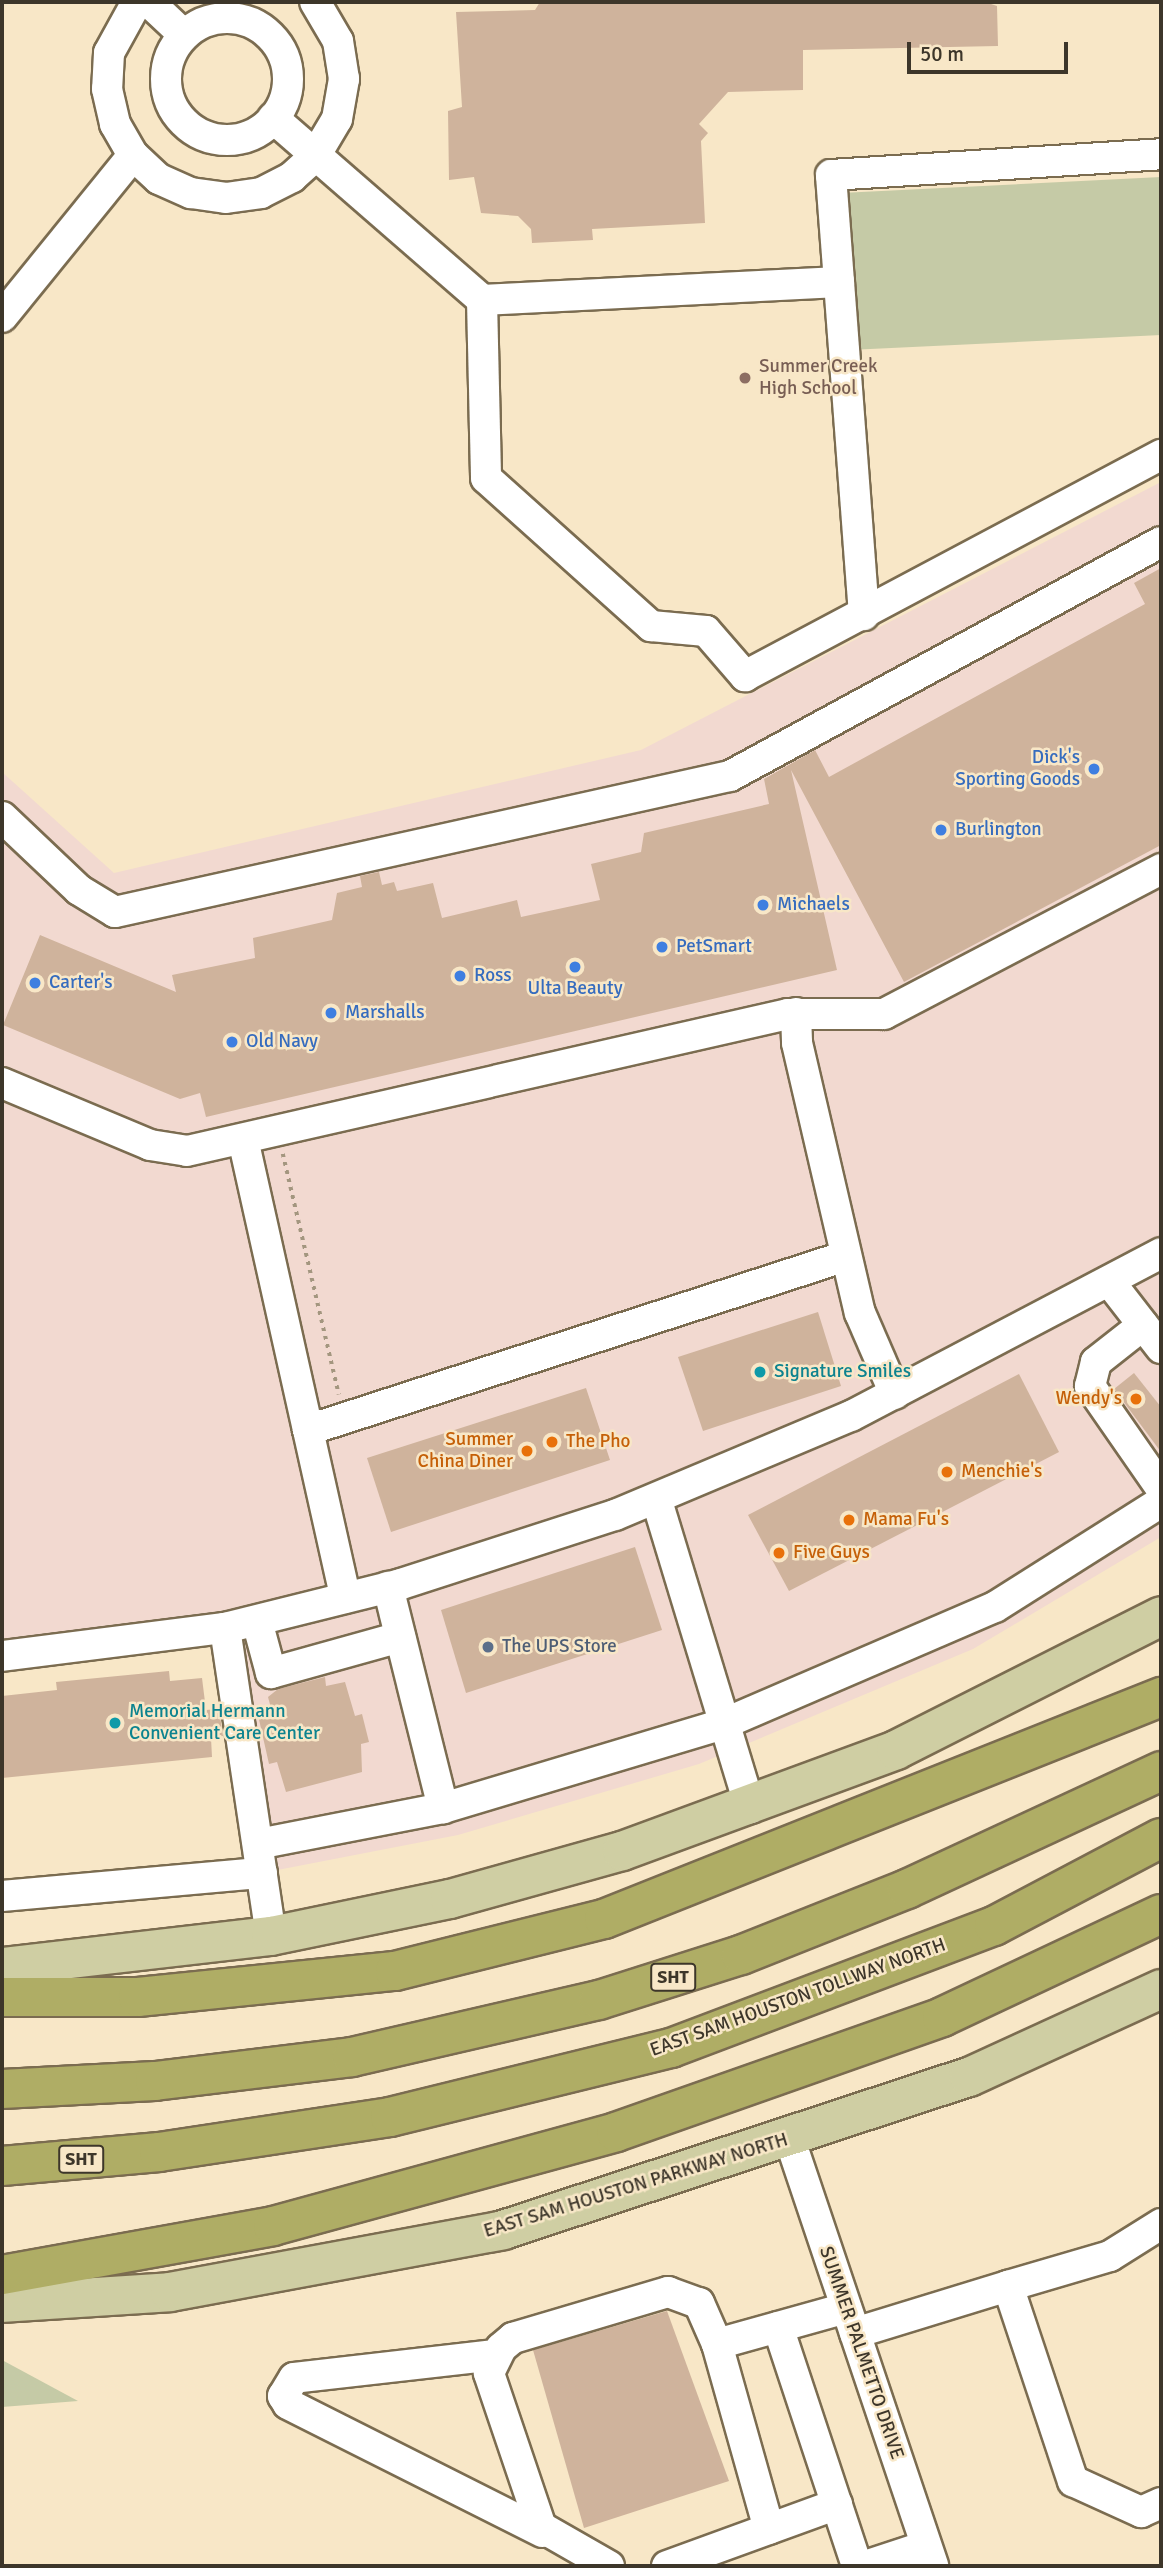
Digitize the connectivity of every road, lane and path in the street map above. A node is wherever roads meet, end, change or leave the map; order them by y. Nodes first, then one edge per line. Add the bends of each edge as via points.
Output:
1 (136, 2) edge
2 (149, 2) edge
3 (315, 2) edge
4 (184, 35) junction
5 (272, 118) junction
6 (1161, 154) edge
7 (134, 155) junction
8 (315, 156) junction
9 (839, 282) junction
10 (482, 300) junction
11 (2, 317) edge
12 (1161, 455) edge
13 (1161, 542) edge
14 (863, 615) junction
15 (2, 817) edge
16 (1161, 869) edge
17 (796, 1013) junction
18 (2, 1083) edge
19 (277, 1131) junction
20 (243, 1139) junction
21 (1161, 1253) edge
22 (846, 1256) junction
23 (1109, 1281) junction
24 (1152, 1337) edge
25 (895, 1394) junction
26 (346, 1418) junction
27 (309, 1430) junction
28 (1161, 1488) edge
29 (657, 1501) junction
30 (1161, 1502) edge
31 (388, 1587) junction
32 (346, 1598) junction
33 (1161, 1602) edge
34 (1161, 1616) edge
35 (257, 1621) junction
36 (225, 1628) junction
37 (400, 1637) junction
38 (1105, 1645) junction
39 (2, 1657) edge
40 (1161, 1697) edge
41 (723, 1724) junction
42 (1161, 1771) edge
43 (443, 1808) junction
44 (750, 1808) junction
45 (1161, 1838) edge
46 (260, 1859) junction
47 (2, 1896) edge
48 (1161, 1914) edge
49 (271, 1936) junction
50 (2, 1967) edge
51 (1161, 1989) edge
52 (2, 1997) edge
53 (2, 2089) edge
54 (790, 2140) junction
55 (2, 2166) edge
56 (1161, 2224) edge
57 (2, 2275) edge
58 (1008, 2286) junction
59 (2, 2303) edge
60 (850, 2321) junction
61 (778, 2327) junction
62 (717, 2344) junction
63 (495, 2355) junction
64 (1161, 2503) edge
65 (836, 2504) junction
66 (769, 2529) junction
67 (543, 2532) junction
68 (929, 2556) edge
69 (609, 2566) edge
70 (667, 2566) edge
71 (857, 2566) edge
72 (864, 2566) edge

1 - 7 street via 109,53 107,89 115,124
2 - 4 street
3 - 8 street via 338,41 344,79 337,119
4 - 5 street via 200,23 229,18 257,25 272,37 288,73 286,92
4 - 5 street via 172,51 166,81 174,111 188,127 226,140 247,137
5 - 8 street
6 - 9 street via 831,175
7 - 8 street via 159,179 191,193 226,198 261,193
7 - 11 street
8 - 10 street
9 - 10 street
9 - 14 street
10 - 14 street via 486,478 651,626 706,631 745,676
12 - 14 street
13 - 15 street via 730,776 116,912 79,890
16 - 17 street via 900,1010 869,1016
17 - 19 street
17 - 22 street
18 - 20 street via 162,1149 187,1151
19 - 20 street
19 - 26 path
20 - 27 street
21 - 23 street
22 - 25 street via 868,1337
22 - 26 street
23 - 24 street
23 - 25 street
24 - 28 street via 1096,1362 1090,1386
25 - 29 street
26 - 27 street
27 - 32 street
29 - 31 street
29 - 41 street via 690,1592
30 - 41 street via 995,1607
31 - 32 street
31 - 37 street
32 - 35 street
33 - 38 main road
34 - 38 main road
35 - 36 street
35 - 37 street via 271,1673
36 - 39 street
36 - 46 street
37 - 43 street
38 - 44 main road via 984,1710
40 - 52 highway via 604,1919 395,1971 138,1997
41 - 43 street
41 - 44 street
42 - 53 highway, SHT via 907,1889 741,1955 599,2000 352,2057 155,2081
43 - 46 street
44 - 49 main road via 450,1899
45 - 55 highway, EAST SAM HOUSTON TOLLWAY NORTH / SHT via 994,1926 671,2048 449,2106 159,2152
46 - 47 street
46 - 49 street
48 - 57 highway via 942,2017 616,2132 273,2226
49 - 50 main road
51 - 54 main road, EAST SAM HOUSTON PARKWAY NORTH via 969,2077
54 - 59 main road, EAST SAM HOUSTON PARKWAY NORTH via 503,2230 170,2292
54 - 60 street, SUMMER PALMETTO DRIVE
56 - 58 street via 1110,2256
58 - 60 street
58 - 64 street via 1073,2481 1141,2512
60 - 61 street
60 - 68 street, SUMMER PALMETTO DRIVE
61 - 62 street
61 - 65 street
62 - 63 street via 699,2303 667,2292 513,2338
62 - 66 street
63 - 67 street via 489,2373
63 - 67 street via 294,2378 283,2396 288,2404
65 - 66 street
65 - 71 street
66 - 70 street
67 - 69 street
68 - 72 street

